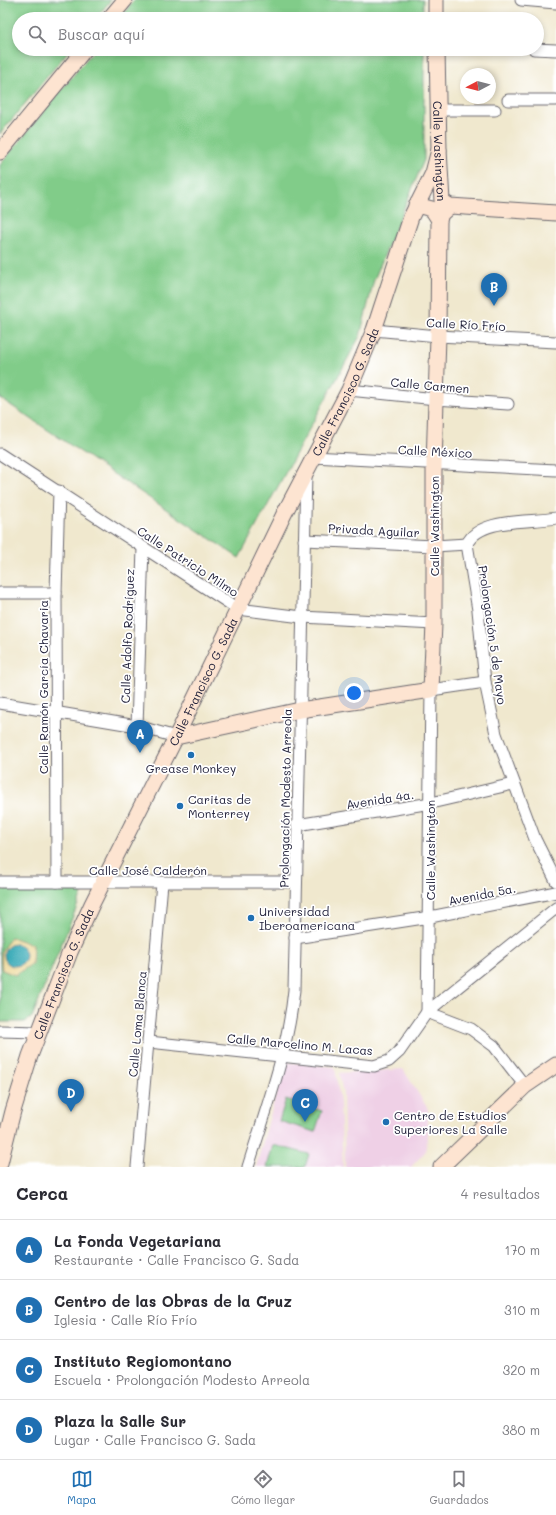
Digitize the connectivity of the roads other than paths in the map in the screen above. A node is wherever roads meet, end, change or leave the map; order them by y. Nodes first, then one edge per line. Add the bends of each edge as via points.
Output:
1 (125, 0) edge
2 (436, 0) edge
3 (521, 0) edge
4 (556, 3) edge
5 (116, 12) edge
6 (436, 12) edge
7 (544, 49) edge
8 (556, 50) edge
9 (79, 56) edge
10 (437, 56) edge
11 (508, 100) dead end
12 (556, 100) edge
13 (438, 110) junction
14 (495, 110) dead end
15 (439, 150) junction
16 (0, 152) edge
17 (416, 205) junction
18 (450, 206) junction
19 (556, 213) edge
20 (438, 220) junction
21 (374, 330) junction
22 (438, 336) junction
23 (556, 342) edge
24 (349, 390) junction
25 (436, 399) junction
26 (508, 404) dead end
27 (0, 454) edge
28 (313, 457) junction
29 (434, 465) junction
30 (556, 470) edge
31 (306, 472) junction
32 (59, 491) junction
33 (554, 519) edge
34 (304, 540) junction
35 (467, 544) junction
36 (434, 546) junction
37 (143, 548) junction
38 (0, 592) edge
39 (56, 593) junction
40 (238, 609) junction
41 (302, 617) junction
42 (434, 624) junction
43 (484, 682) junction
44 (432, 690) junction
45 (0, 703) edge
46 (189, 708) junction
47 (300, 710) junction
48 (56, 712) junction
49 (137, 726) junction
50 (200, 732) junction
51 (176, 737) junction
52 (513, 784) junction
53 (431, 803) junction
54 (298, 825) junction
55 (556, 881) edge
56 (0, 882) edge
57 (57, 882) junction
58 (296, 882) junction
59 (102, 883) junction
60 (162, 883) junction
61 (556, 892) edge
62 (556, 908) edge
63 (430, 917) junction
64 (295, 938) junction
65 (427, 1012) junction
66 (0, 1031) edge
67 (38, 1032) junction
68 (149, 1042) junction
69 (282, 1057) junction
70 (556, 1065) edge
71 (525, 1086) junction
72 (0, 1163) edge
73 (137, 1167) edge
74 (248, 1167) edge
75 (441, 1167) edge

1 - 5 street
2 - 6 street
3 - 4 street
7 - 8 street
9 - 16 street
10 - 13 street, Calle Washington
11 - 12 street
13 - 14 street
13 - 15 street, Calle Washington
15 - 17 street, Calle Francisco G. Sada via 433,173
15 - 18 street, Calle Washington via 441,198
17 - 20 street via 432,209
17 - 21 street, Calle Francisco G. Sada
18 - 19 street
18 - 20 street, Calle Washington
20 - 22 street, Calle Washington
21 - 22 street, Calle Río Frío
21 - 24 street, Calle Francisco G. Sada
22 - 23 street, Calle Río Frío
22 - 25 street, Calle Washington
24 - 25 street, Calle Carmen
24 - 28 street, Calle Francisco G. Sada
25 - 26 street, Calle Carmen
25 - 29 street, Calle Washington
27 - 32 street, Calle Patricio Milmo
28 - 29 street, Calle México
28 - 31 street, Calle Francisco G. Sada
29 - 30 street, Calle México
29 - 36 street, Calle Washington
31 - 34 street, Prolongación Modesto Arreola
31 - 40 street, Calle Francisco G. Sada
32 - 37 street, Calle Patricio Milmo
32 - 39 street, Calle Ramón García Chavaria
33 - 35 street via 518,521 487,528 476,533
34 - 36 street, Privada Aguilar
34 - 41 street, Prolongación Modesto Arreola
35 - 36 street, Privada Aguilar
35 - 43 street, Prolongación 5 de Mayo via 478,610
36 - 42 street, Calle Washington
37 - 40 street, Calle Patricio Milmo
37 - 49 street, Calle Adolfo Rodríguez
38 - 39 street
39 - 48 street, Calle Ramón García Chavaria
40 - 41 street, Calle Patricio Milmo
40 - 46 street, Calle Francisco G. Sada
41 - 42 street, Calle Patricio Milmo
41 - 47 street, Prolongación Modesto Arreola
42 - 44 street, Calle Washington
43 - 44 street
43 - 52 street, Prolongación 5 de Mayo via 496,734
44 - 47 street
44 - 53 street, Calle Washington
45 - 48 street
46 - 50 street via 190,722
46 - 51 street, Calle Francisco G. Sada
47 - 50 street
47 - 54 street, Prolongación Modesto Arreola
48 - 49 street
48 - 57 street, Calle Ramón García Chavaria
49 - 51 street
50 - 51 street
51 - 59 street, Calle Francisco G. Sada
52 - 53 street, Avenida 4a.
52 - 55 street, Prolongación 5 de Mayo via 535,839
53 - 54 street, Avenida 4a.
53 - 63 street, Calle Washington
54 - 58 street, Prolongación Modesto Arreola
56 - 57 street, Calle José Calderón
57 - 59 street, Calle José Calderón
58 - 60 street, Calle José Calderón
58 - 64 street, Prolongación Modesto Arreola
59 - 60 street, Calle José Calderón
59 - 67 street, Calle Francisco G. Sada via 70,952
60 - 68 street, Calle Loma Blanca
61 - 63 street, Avenida 5a.
62 - 65 street, Calle Marcelino M. Lacas
63 - 64 street, Avenida 5a.
63 - 65 street, Calle Washington
64 - 69 street, Prolongación Modesto Arreola via 294,990
65 - 69 street, Calle Marcelino M. Lacas via 399,1052 389,1061 374,1066
65 - 71 street via 471,1029 494,1046
66 - 67 street
67 - 72 street, Calle Francisco G. Sada via 13,1111
68 - 69 street, Calle Marcelino M. Lacas
68 - 73 street, Calle Loma Blanca
69 - 74 street, Prolongación Modesto Arreola
70 - 71 street
71 - 75 street

